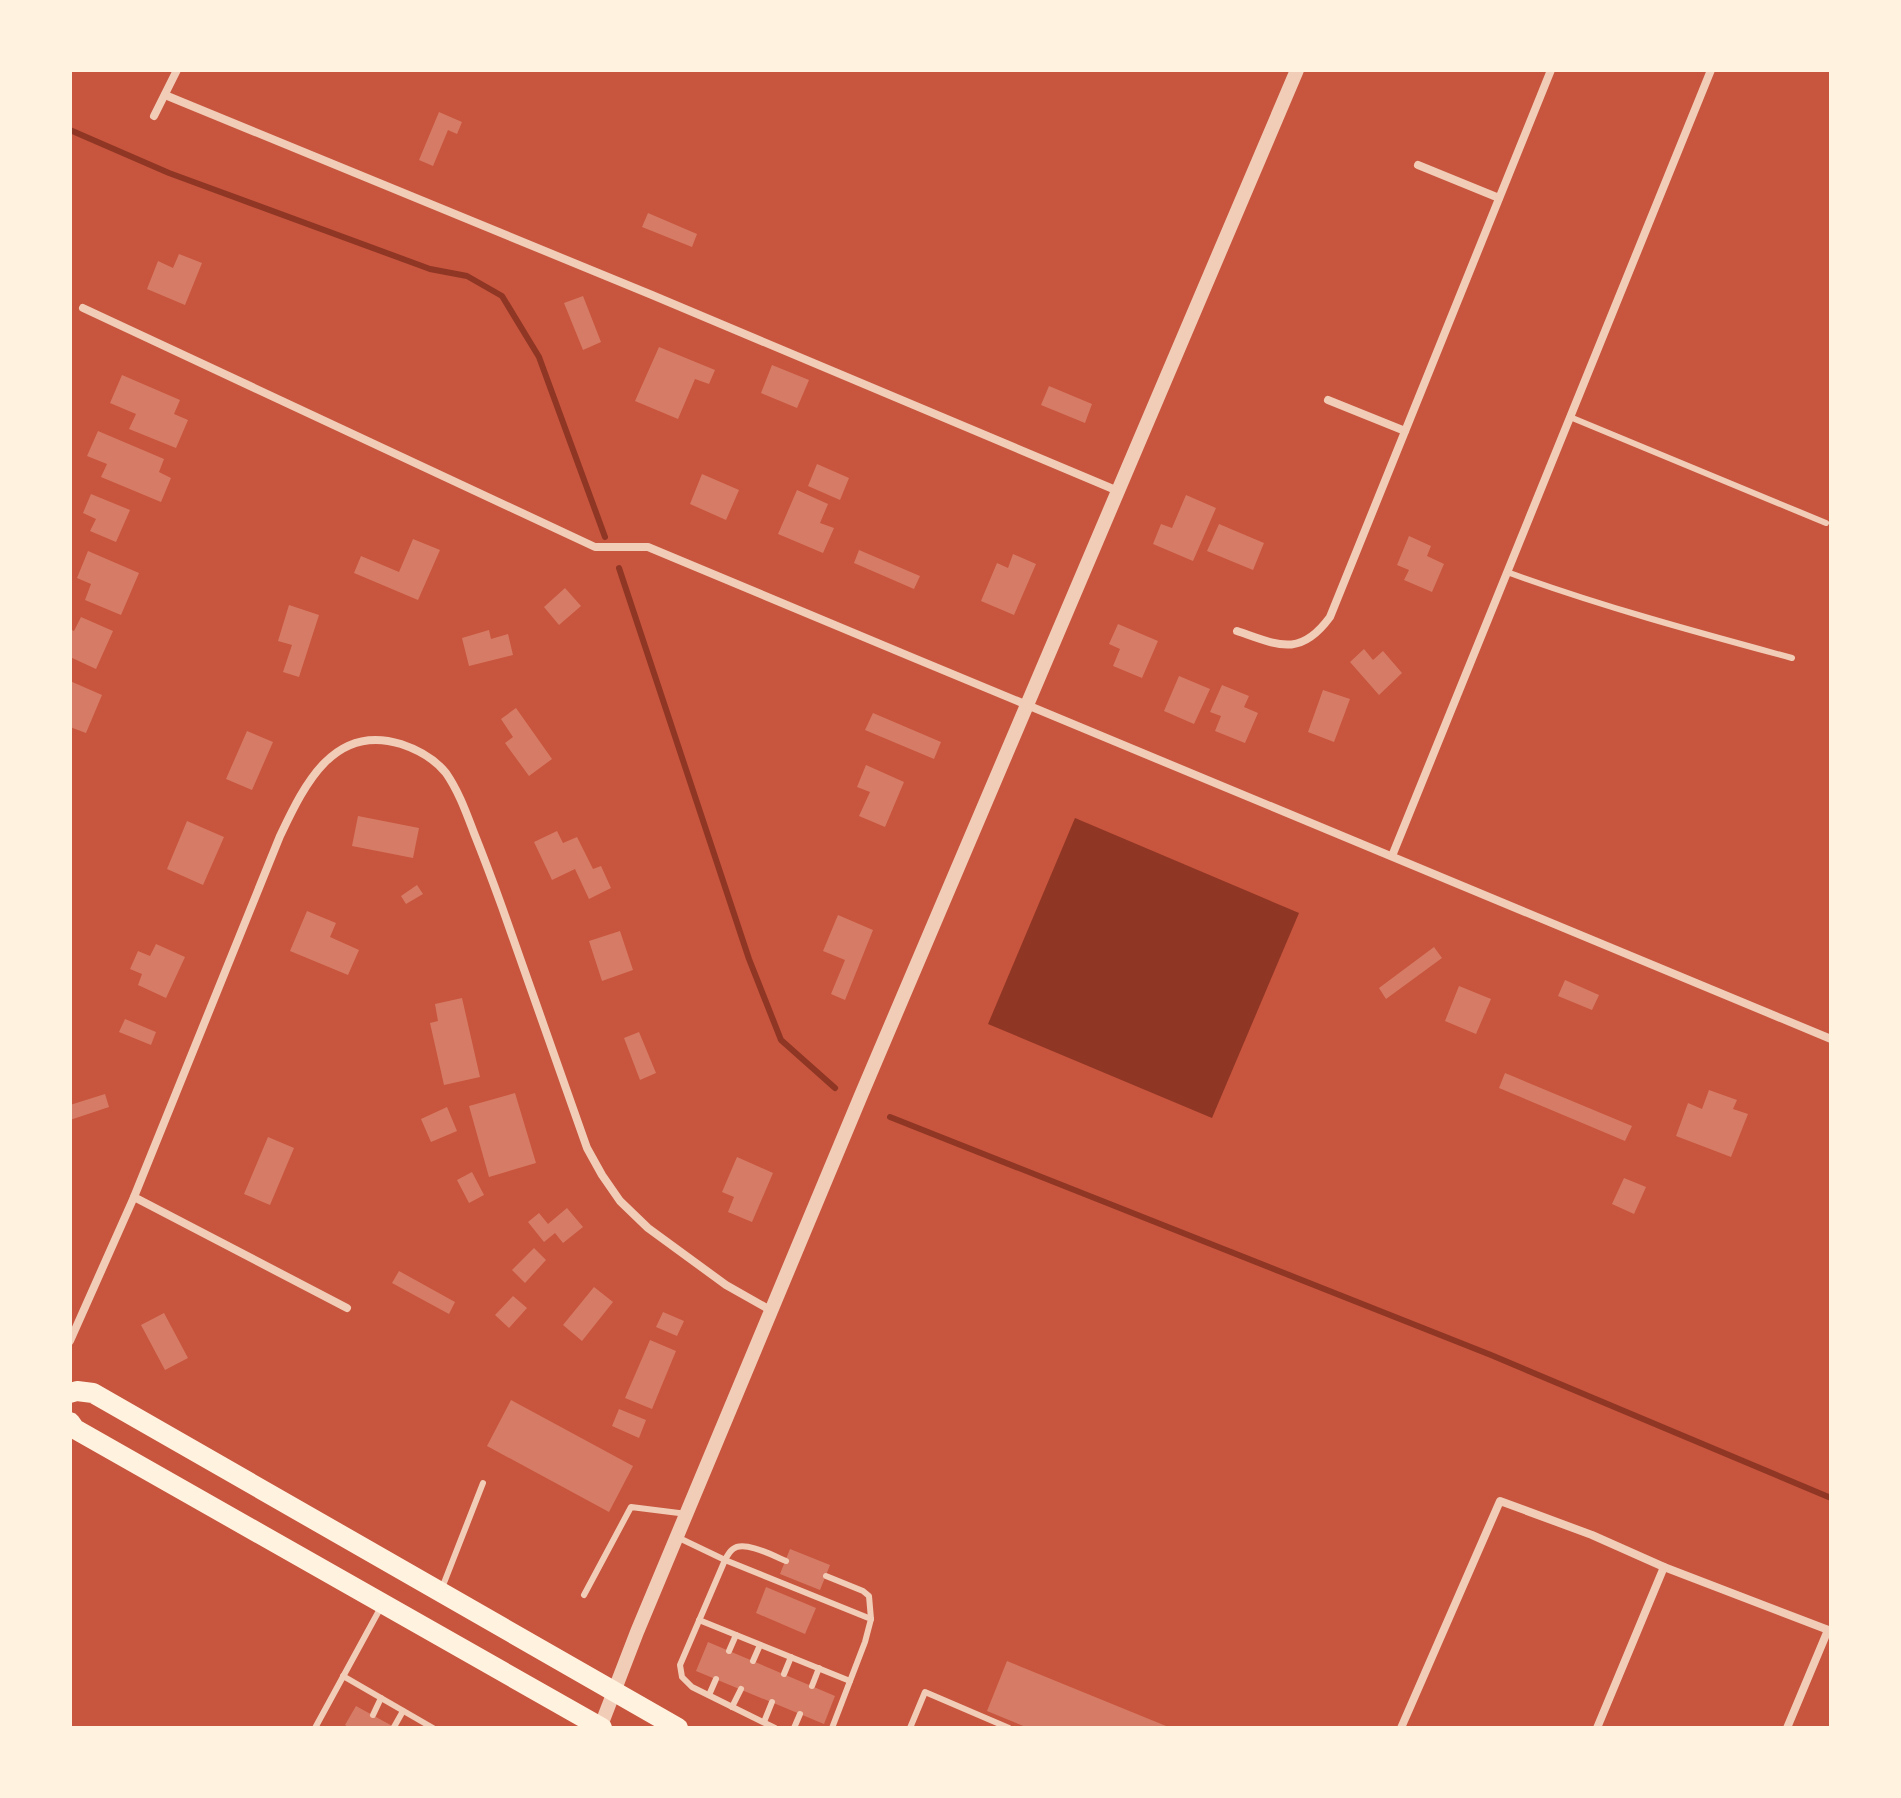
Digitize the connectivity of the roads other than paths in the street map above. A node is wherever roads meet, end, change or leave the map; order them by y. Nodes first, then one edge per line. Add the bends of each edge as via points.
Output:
1 (177, 70) edge
2 (1297, 70) edge
3 (1551, 70) edge
4 (1711, 70) edge
5 (165, 95) junction
6 (154, 116) dead end
7 (1418, 165) dead end
8 (1499, 198) junction
9 (83, 308) dead end
10 (1328, 400) dead end
11 (1570, 417) junction
12 (1405, 431) junction
13 (1118, 491) junction
14 (1826, 523) dead end
15 (1507, 572) junction
16 (1237, 631) dead end
17 (1792, 658) dead end
18 (1027, 706) junction
19 (1392, 856) junction
20 (1831, 1039) edge
21 (134, 1197) junction
22 (347, 1308) dead end
23 (772, 1311) junction
24 (70, 1341) edge
25 (70, 1393) edge
26 (70, 1422) edge
27 (483, 1483) dead end
28 (687, 1514) junction
29 (677, 1537) junction
30 (725, 1560) junction
31 (786, 1561) dead end
32 (1664, 1567) junction
33 (826, 1576) dead end
34 (440, 1592) junction
35 (584, 1595) dead end
36 (383, 1604) junction
37 (871, 1619) junction
38 (699, 1620) junction
39 (1830, 1631) edge
40 (736, 1635) junction
41 (760, 1645) junction
42 (729, 1651) dead end
43 (791, 1657) junction
44 (753, 1661) dead end
45 (819, 1668) junction
46 (784, 1674) dead end
47 (343, 1676) junction
48 (716, 1679) dead end
49 (850, 1681) junction
50 (812, 1686) dead end
51 (741, 1689) dead end
52 (614, 1691) junction
53 (709, 1695) junction
54 (381, 1698) junction
55 (772, 1702) dead end
56 (732, 1707) junction
57 (403, 1711) junction
58 (800, 1714) dead end
59 (373, 1715) dead end
60 (764, 1722) junction
61 (418, 1724) edge
62 (394, 1727) edge
63 (315, 1728) edge
64 (433, 1728) edge
65 (601, 1728) edge
66 (678, 1728) edge
67 (775, 1728) edge
68 (794, 1728) edge
69 (832, 1728) edge
70 (910, 1728) edge
71 (1009, 1728) edge
72 (1401, 1728) edge
73 (1597, 1728) edge
74 (1787, 1728) edge

1 - 5 street
2 - 13 street
3 - 8 street
4 - 11 street
5 - 6 street
5 - 13 street
7 - 8 street
8 - 12 street
9 - 18 street via 595,547 648,547
10 - 12 street
11 - 14 lane
11 - 15 street
12 - 16 street via 1330,617 1319,632 1307,641 1280,644
13 - 18 street
15 - 17 lane
15 - 19 street
18 - 19 street
18 - 23 street
19 - 20 street
21 - 22 street
21 - 23 street via 299,795 339,749 388,740 432,758 459,794 587,1148 602,1175 648,1228
21 - 24 street
23 - 28 street
25 - 34 main road via 93,1393
26 - 36 main road
27 - 34 lane
28 - 29 street
28 - 35 lane via 631,1507
29 - 30 lane
29 - 52 street
30 - 31 lane via 741,1546
30 - 37 lane
30 - 38 lane
32 - 39 street
32 - 72 street via 1500,1501
32 - 73 street
33 - 37 lane via 869,1596
34 - 52 main road
36 - 47 lane
36 - 65 main road
37 - 49 lane
38 - 40 lane
38 - 53 lane via 680,1665 682,1677
39 - 74 street
40 - 41 lane
40 - 42 lane
41 - 43 lane
41 - 44 lane
43 - 45 lane
43 - 46 lane
45 - 49 lane
45 - 50 lane
47 - 54 lane
47 - 63 lane
48 - 53 lane
49 - 69 lane
51 - 56 lane
52 - 65 street
52 - 66 main road
53 - 56 lane
54 - 57 lane
54 - 59 lane
55 - 60 lane
56 - 60 lane
57 - 61 lane
57 - 62 lane
58 - 68 lane
60 - 67 lane
61 - 64 lane
70 - 71 lane via 925,1692

